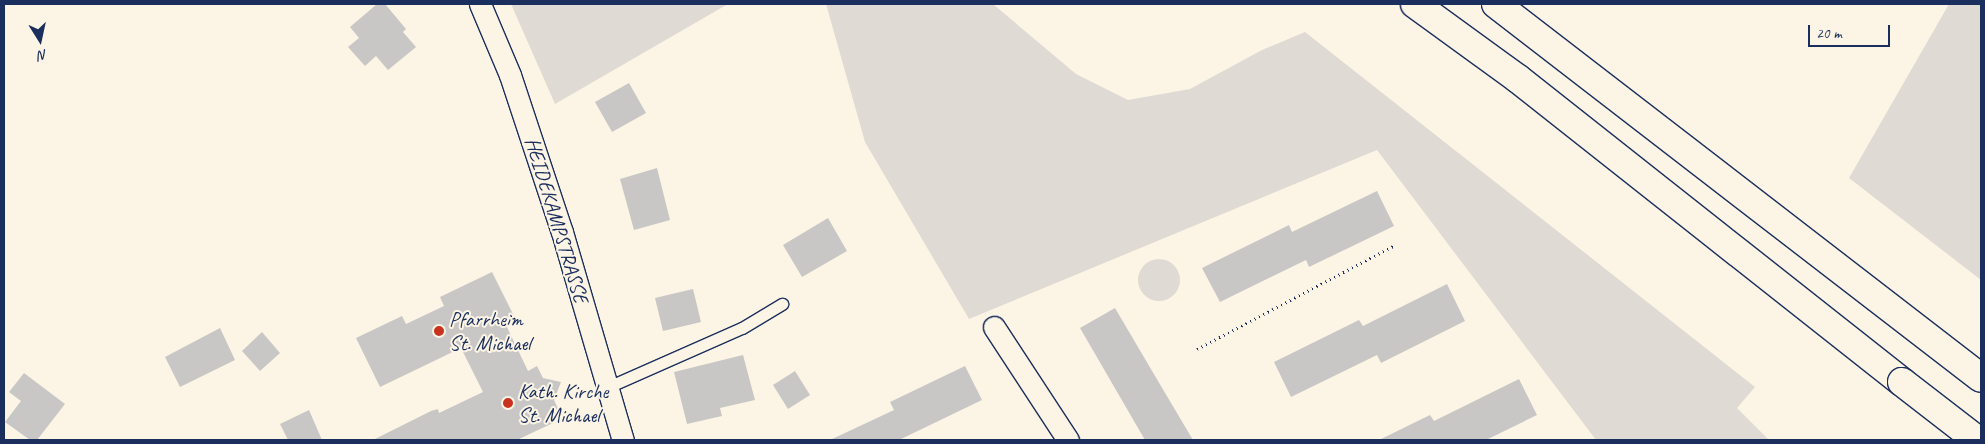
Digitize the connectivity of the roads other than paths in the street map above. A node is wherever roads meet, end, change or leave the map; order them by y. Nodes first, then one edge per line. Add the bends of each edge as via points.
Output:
1 (480, 4) edge
2 (1415, 4) edge
3 (1496, 4) edge
4 (782, 304) dead end
5 (994, 327) dead end
6 (1981, 378) edge
7 (608, 387) junction
8 (623, 440) edge
9 (1068, 440) edge
10 (1977, 440) edge

1 - 7 street, HEIDEKAMPSTRASSE via 513,84
2 - 10 highway, bridge via 1517,78
3 - 6 highway
4 - 7 lane via 742,328
5 - 9 street
7 - 8 street, HEIDEKAMPSTRASSE

